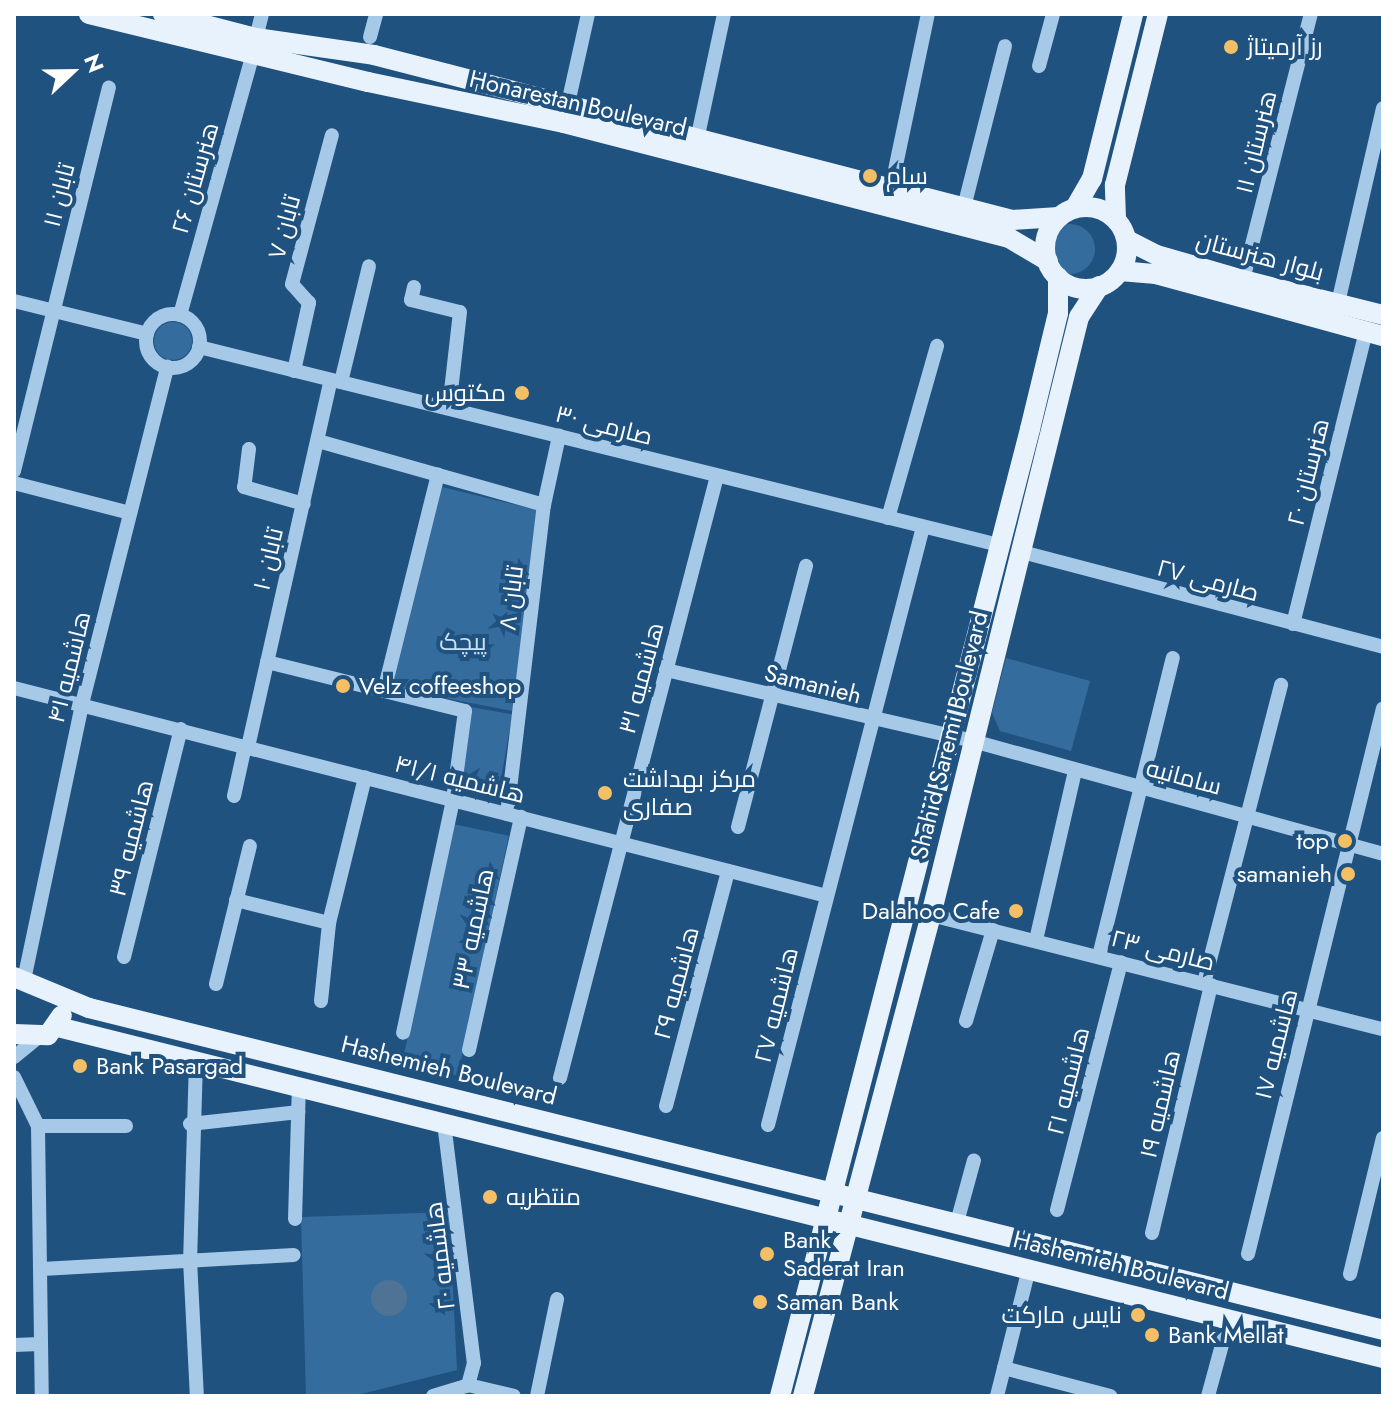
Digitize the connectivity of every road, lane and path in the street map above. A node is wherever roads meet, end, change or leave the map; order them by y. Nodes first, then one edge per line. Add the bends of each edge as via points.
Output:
1 (89, 14) edge
2 (163, 14) edge
3 (262, 14) edge
4 (376, 14) edge
5 (588, 14) edge
6 (724, 14) edge
7 (928, 14) edge
8 (1053, 14) edge
9 (1133, 14) edge
10 (1158, 14) edge
11 (1311, 14) edge
12 (254, 46) junction
13 (372, 46) junction
14 (1005, 46) dead end
15 (1039, 66) dead end
16 (368, 82) junction
17 (109, 88) dead end
18 (567, 108) junction
19 (1383, 108) edge
20 (332, 135) dead end
21 (697, 140) junction
22 (891, 189) junction
23 (964, 207) junction
24 (1067, 212) junction
25 (1116, 219) junction
26 (1127, 240) junction
27 (369, 266) dead end
28 (1053, 269) junction
29 (1120, 271) junction
30 (1243, 280) junction
31 (1099, 286) junction
32 (414, 287) dead end
33 (14, 301) edge
34 (1338, 303) junction
35 (52, 313) junction
36 (180, 315) junction
37 (1383, 315) edge
38 (147, 334) junction
39 (1375, 334) edge
40 (937, 346) dead end
41 (199, 347) junction
42 (167, 367) junction
43 (294, 371) junction
44 (336, 381) junction
45 (449, 408) junction
46 (559, 436) junction
47 (318, 441) junction
48 (249, 449) dead end
49 (14, 471) edge
50 (438, 475) junction
51 (717, 476) junction
52 (14, 483) edge
53 (304, 504) junction
54 (544, 505) junction
55 (130, 513) junction
56 (888, 518) junction
57 (923, 527) junction
58 (999, 545) junction
59 (1022, 552) junction
60 (806, 566) dead end
61 (1293, 624) junction
62 (1383, 647) edge
63 (1173, 658) dead end
64 (267, 662) junction
65 (666, 670) junction
66 (1281, 685) dead end
67 (14, 688) edge
68 (384, 691) junction
69 (771, 696) junction
70 (82, 704) junction
71 (1383, 708) edge
72 (873, 721) junction
73 (181, 729) junction
74 (951, 736) junction
75 (973, 741) junction
76 (247, 746) junction
77 (1075, 771) junction
78 (365, 777) junction
79 (1141, 788) junction
80 (234, 796) dead end
81 (453, 800) junction
82 (514, 815) junction
83 (1247, 817) junction
84 (738, 827) dead end
85 (621, 843) junction
86 (1349, 844) junction
87 (250, 846) dead end
88 (1383, 854) edge
89 (728, 871) junction
90 (827, 896) junction
91 (236, 900) junction
92 (931, 915) junction
93 (329, 923) junction
94 (993, 930) junction
95 (1036, 940) junction
96 (1099, 956) junction
97 (124, 957) dead end
98 (1121, 962) junction
99 (19, 978) edge
100 (216, 984) dead end
101 (1208, 984) junction
102 (55, 993) junction
103 (321, 1001) dead end
104 (1307, 1010) junction
105 (966, 1021) dead end
106 (58, 1027) junction
107 (1383, 1029) edge
108 (403, 1033) dead end
109 (14, 1034) edge
110 (36, 1039) junction
111 (469, 1050) dead end
112 (14, 1057) edge
113 (196, 1061) junction
114 (14, 1077) edge
115 (560, 1078) dead end
116 (299, 1087) junction
117 (430, 1091) junction
118 (666, 1106) dead end
119 (298, 1112) junction
120 (422, 1119) junction
121 (444, 1123) junction
122 (190, 1124) junction
123 (768, 1125) dead end
124 (38, 1126) junction
125 (126, 1126) dead end
126 (1383, 1138) edge
127 (974, 1160) dead end
128 (832, 1193) junction
129 (853, 1199) junction
130 (1057, 1210) dead end
131 (825, 1218) junction
132 (295, 1219) dead end
133 (847, 1224) junction
134 (956, 1226) junction
135 (1152, 1233) dead end
136 (1248, 1254) dead end
137 (294, 1255) dead end
138 (190, 1260) junction
139 (42, 1269) junction
140 (1029, 1269) junction
141 (1350, 1274) dead end
142 (557, 1299) dead end
143 (1306, 1311) junction
144 (1229, 1319) junction
145 (1383, 1330) edge
146 (1298, 1336) junction
147 (40, 1344) junction
148 (14, 1345) edge
149 (1383, 1358) edge
150 (1004, 1368) junction
151 (468, 1385) junction
152 (42, 1396) edge
153 (197, 1396) edge
154 (433, 1396) edge
155 (514, 1396) edge
156 (537, 1396) edge
157 (780, 1396) edge
158 (803, 1396) edge
159 (997, 1396) edge
160 (1110, 1396) edge
161 (1208, 1396) edge

1 - 12 main road, Honarestan Boulevard
2 - 12 main road, Honarestan Boulevard
3 - 12 street, هنرستان ۲۶
4 - 13 street
5 - 18 street
6 - 21 street
7 - 22 street
8 - 15 street
9 - 24 main road via 1092,179
10 - 25 main road via 1115,185
11 - 30 street, هنرستان ۱۱
12 - 13 main road, Honarestan Boulevard
12 - 16 main road, Honarestan Boulevard
12 - 36 street, هنرستان ۲۶
13 - 16 main road
13 - 18 main road, Honarestan Boulevard
14 - 23 street
16 - 28 main road, Honarestan Boulevard via 564,123 1009,238
17 - 35 street, تابان ۱۱
18 - 21 main road, Honarestan Boulevard
19 - 34 street
20 - 43 street, تابان ۷ via 292,284 309,303
21 - 22 main road, Honarestan Boulevard
22 - 23 main road, Honarestan Boulevard
23 - 24 main road, Honarestan Boulevard via 1012,220
24 - 25 main road via 1097,208
24 - 28 main road via 1047,237
25 - 26 main road
26 - 29 main road
26 - 30 main road, بلوار هنرستان via 1157,255
27 - 44 street, تابان ۱۰
28 - 31 main road via 1078,287
28 - 58 main road, Shahid Saremi Boulevard via 1058,313
29 - 31 main road
29 - 39 main road via 1156,274
30 - 34 main road, بلوار هنرستان
31 - 59 main road, Shahid Saremi Boulevard via 1079,317
32 - 45 street via 411,300 460,312
33 - 35 street
34 - 37 main road, بلوار هنرستان
35 - 38 street
35 - 49 street, تابان ۱۱
36 - 38 street via 159,318
36 - 41 street via 196,327
38 - 42 street via 150,354
39 - 61 street, هنرستان ۲۰
40 - 56 street
41 - 42 street via 187,364
41 - 43 street, صارمی ۳۰
42 - 55 street, هاشمیه ۴۱
43 - 44 street, صارمی ۳۰
44 - 45 street, صارمی ۳۰
44 - 47 street, تابان ۱۰
45 - 46 street, صارمی ۳۰
46 - 51 street, صارمی ۳۰
46 - 54 street, تابان ۸
47 - 50 street
47 - 53 street, تابان ۱۰
48 - 53 street via 244,487
50 - 54 street
50 - 68 street
51 - 56 street, صارمی ۳۰
51 - 65 street, هاشمیه ۳۱
52 - 55 street
53 - 64 street, تابان ۱۰
54 - 82 street, تابان ۸
55 - 70 street, هاشمیه ۴۱
56 - 57 street, صارمی ۳۰
57 - 58 street, صارمی ۳۰
57 - 72 street, هاشمیه ۲۷
58 - 74 main road, Shahid Saremi Boulevard
59 - 61 street, صارمی ۲۷
59 - 75 main road, Shahid Saremi Boulevard
60 - 69 street
61 - 62 street, صارمی ۲۷
63 - 79 street
64 - 68 street
64 - 76 street, تابان ۱۰
65 - 69 street, Samanieh
65 - 85 street, هاشمیه ۳۱
66 - 83 street, هاشمیه ۱۹
67 - 70 street, هاشمیه ۴۱/۱
68 - 81 street via 465,711
69 - 72 street, Samanieh
69 - 84 street
70 - 73 street, هاشمیه ۴۱/۱
70 - 99 street, هاشمیه ۴۱
71 - 86 street, هاشمیه ۱۷
72 - 74 street, Samanieh
72 - 90 street, هاشمیه ۲۷
73 - 76 street, هاشمیه ۴۱/۱
73 - 97 street, هاشمیه ۳۹
74 - 75 street, Samanieh
74 - 128 main road, Shahid Saremi Boulevard
75 - 77 street, سامانیه
75 - 92 main road, Shahid Saremi Boulevard
76 - 78 street, هاشمیه ۴۱/۱
76 - 80 street, تابان ۱۰
77 - 79 street, سامانیه
77 - 95 street
78 - 81 street, هاشمیه ۴۱/۱
78 - 93 street
79 - 83 street, سامانیه
79 - 96 street
81 - 82 street, هاشمیه ۴۱/۱
81 - 108 street
82 - 85 street, هاشمیه ۴۱/۱
82 - 111 street, هاشمیه ۳۳
83 - 86 street, سامانیه
83 - 101 street, هاشمیه ۱۹
85 - 89 street, هاشمیه ۴۱/۱
85 - 115 street, هاشمیه ۳۱
86 - 88 street, سامانیه
86 - 104 street, هاشمیه ۱۷
87 - 91 street
89 - 90 street, هاشمیه ۴۱/۱
89 - 118 street, هاشمیه ۲۹
90 - 123 street, هاشمیه ۲۷
91 - 93 street
91 - 100 street
92 - 94 street, صارمی ۲۳
92 - 129 main road, Shahid Saremi Boulevard
93 - 103 street
94 - 95 street, صارمی ۲۳
94 - 105 street
95 - 96 street, صارمی ۲۳
96 - 98 street, صارمی ۲۳
98 - 101 street, صارمی ۲۳
98 - 130 street, هاشمیه ۲۱
99 - 102 main road, Hashemieh Boulevard
101 - 104 street, صارمی ۲۳
101 - 135 street, هاشمیه ۱۹
102 - 106 main road via 61,1004
102 - 117 main road, Hashemieh Boulevard via 89,1008
104 - 107 street, صارمی ۲۳
104 - 136 street, هاشمیه ۱۷
106 - 110 main road
106 - 113 main road
109 - 110 main road
110 - 112 street
113 - 116 main road
113 - 122 street
114 - 124 street
116 - 119 street
116 - 120 main road
117 - 120 main road
117 - 128 main road, Hashemieh Boulevard
119 - 122 street
119 - 132 street
120 - 121 main road
121 - 131 main road
121 - 151 street, هاشمیه ۲۰ via 474,1363
122 - 138 street
124 - 125 street
124 - 139 street
126 - 141 street
127 - 134 street
128 - 129 main road, Hashemieh Boulevard
128 - 131 main road, Shahid Saremi Boulevard
129 - 133 main road, Shahid Saremi Boulevard
129 - 134 main road, Hashemieh Boulevard
131 - 133 main road, Hashemieh Boulevard
131 - 157 main road
133 - 140 main road, Hashemieh Boulevard
133 - 158 main road
134 - 143 main road, Hashemieh Boulevard
137 - 138 street
138 - 139 street
138 - 153 street
139 - 147 street
140 - 144 main road, Hashemieh Boulevard
140 - 150 street
142 - 156 street
143 - 145 main road, Hashemieh Boulevard
143 - 146 main road
144 - 146 main road, Hashemieh Boulevard
144 - 161 street
146 - 149 main road, Hashemieh Boulevard
147 - 148 street
147 - 152 street
150 - 159 street
150 - 160 street
151 - 154 street
151 - 155 street

